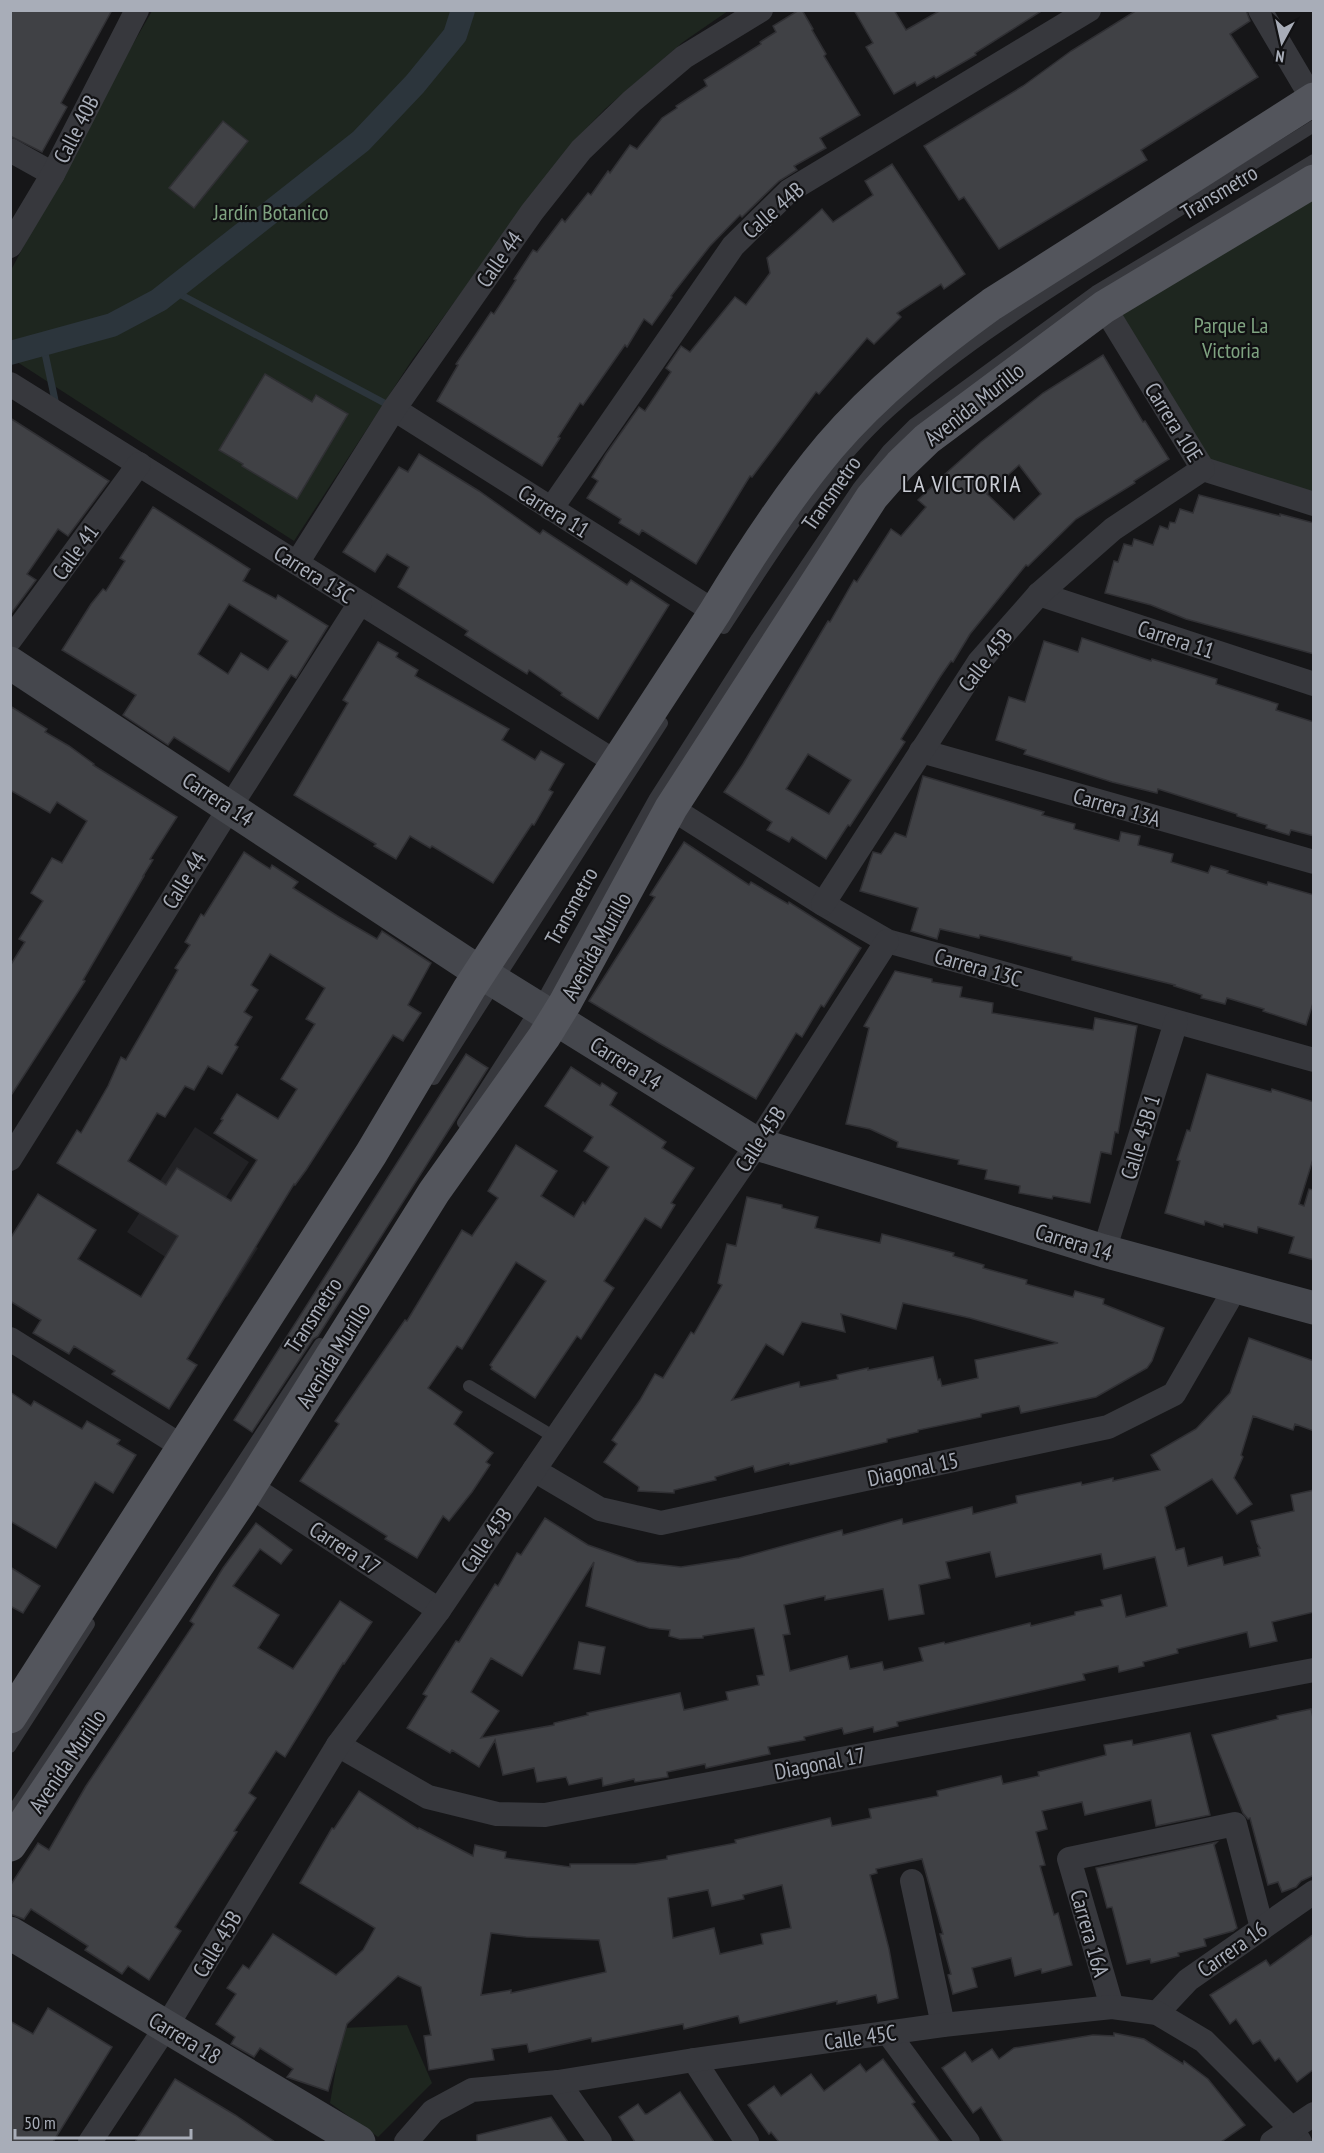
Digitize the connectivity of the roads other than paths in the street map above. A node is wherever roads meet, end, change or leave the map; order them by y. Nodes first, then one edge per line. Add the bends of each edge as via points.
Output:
1 (137, 10) edge
2 (761, 10) edge
3 (1089, 10) edge
4 (1260, 10) edge
5 (1313, 100) edge
6 (1314, 126) edge
7 (10, 150) edge
8 (1314, 160) edge
9 (52, 174) junction
10 (1314, 181) edge
11 (10, 246) edge
12 (1104, 307) junction
13 (10, 384) edge
14 (394, 409) junction
15 (139, 464) junction
16 (1203, 469) junction
17 (1314, 504) edge
18 (551, 509) junction
19 (297, 563) junction
20 (1039, 594) junction
21 (360, 603) junction
22 (716, 625) junction
23 (10, 640) edge
24 (10, 663) edge
25 (1314, 684) edge
26 (667, 716) dead end
27 (921, 751) junction
28 (617, 763) junction
29 (230, 807) junction
30 (671, 808) junction
31 (1314, 862) edge
32 (823, 904) junction
33 (887, 941) junction
34 (488, 976) junction
35 (546, 1014) junction
36 (1176, 1022) junction
37 (1312, 1056) edge
38 (428, 1090) dead end
39 (18, 1133) edge
40 (455, 1136) dead end
41 (757, 1144) junction
42 (10, 1160) edge
43 (1104, 1251) junction
44 (1236, 1287) junction
45 (1314, 1308) edge
46 (324, 1337) dead end
47 (10, 1339) edge
48 (469, 1386) dead end
49 (556, 1438) junction
50 (183, 1447) junction
51 (534, 1470) junction
52 (250, 1486) junction
53 (439, 1610) junction
54 (93, 1618) dead end
55 (1314, 1670) edge
56 (10, 1717) edge
57 (338, 1744) junction
58 (10, 1747) edge
59 (10, 1815) edge
60 (10, 1845) edge
61 (912, 1881) dead end
62 (1314, 1892) edge
63 (1262, 1928) junction
64 (10, 1933) edge
65 (1112, 2007) junction
66 (1157, 2013) junction
67 (943, 2025) junction
68 (166, 2027) junction
69 (888, 2033) junction
70 (694, 2060) junction
71 (558, 2082) junction
72 (1314, 2114) edge
73 (1288, 2138) edge
74 (90, 2142) edge
75 (359, 2142) edge
76 (406, 2142) edge
77 (600, 2142) edge
78 (747, 2142) edge
79 (968, 2142) edge

1 - 9 street, Calle 40B
2 - 14 street, Calle 44 via 684,57 581,150 532,212
3 - 18 street, Calle 44B via 789,191 733,246
4 - 5 street
5 - 22 main road via 992,304 888,386 824,454 752,551
6 - 22 lane, Transmetro via 1001,324 915,390 845,458
7 - 9 street
8 - 35 lane, Transmetro via 1095,292 914,424 888,450 757,638 656,798
9 - 11 street, Calle 40B
10 - 12 main road, Avenida Murillo
12 - 16 street, Carrera 10E
12 - 30 main road, Avenida Murillo via 927,439 872,497
13 - 15 street, Carrera 13C
14 - 18 street, Carrera 11
14 - 19 street, Calle 44
15 - 19 street, Carrera 13C
15 - 23 street, Calle 41
16 - 17 street, Carrera 10E
16 - 20 street, Calle 45B via 1113,529
18 - 22 street, Carrera 11
19 - 21 street, Carrera 13C
20 - 25 street, Carrera 11
20 - 27 street, Calle 45B via 979,662
21 - 28 street, Carrera 13C
21 - 29 street, Calle 44
22 - 28 main road
24 - 29 street, Carrera 14
26 - 34 lane, Transmetro
27 - 31 street, Carrera 13A
27 - 32 street, Calle 45B
28 - 34 main road
29 - 34 street, Carrera 14
29 - 39 street, Calle 44
30 - 32 street, Carrera 13C
30 - 35 main road, Avenida Murillo
32 - 33 street, Carrera 13C
33 - 36 street, Carrera 13C
33 - 41 street, Calle 45B
34 - 35 street, Carrera 14
34 - 38 lane, Transmetro
34 - 50 main road
35 - 40 lane, Transmetro
35 - 41 street, Carrera 14
35 - 52 main road, Avenida Murillo
36 - 37 street, Carrera 13C
36 - 43 street, Calle 45B 1
39 - 42 street, Calle 44
41 - 43 street, Carrera 14
41 - 49 street, Calle 45B
43 - 44 street, Carrera 14
44 - 45 street, Carrera 14
44 - 51 street, Diagonal 15 via 1174,1394 1108,1427 661,1523 600,1509
46 - 59 lane, Transmetro
47 - 50 street
48 - 49 lane
49 - 51 street, Calle 45B
50 - 56 main road
51 - 53 street, Calle 45B
52 - 53 street, Carrera 17
52 - 60 main road, Avenida Murillo
53 - 57 street, Calle 45B
54 - 58 lane
55 - 57 street, Diagonal 17 via 545,1815 497,1814 428,1797
57 - 68 street, Calle 45B
61 - 67 street
62 - 63 street, Carrera 16
63 - 65 street, Carrera 16A via 1235,1824 1069,1859
63 - 66 street, Carrera 16 via 1188,1980
64 - 68 street, Carrera 18
65 - 66 street, Calle 45C
65 - 67 street, Calle 45C
66 - 73 street, Calle 45C via 1204,2041
67 - 69 street, Calle 45C
68 - 74 street, Calle 45B
68 - 75 street, Carrera 18
69 - 70 street, Calle 45C
69 - 79 street
70 - 71 street, Calle 45C
70 - 78 street
71 - 76 street, Calle 45C via 472,2090 433,2111
71 - 77 street
72 - 73 street

